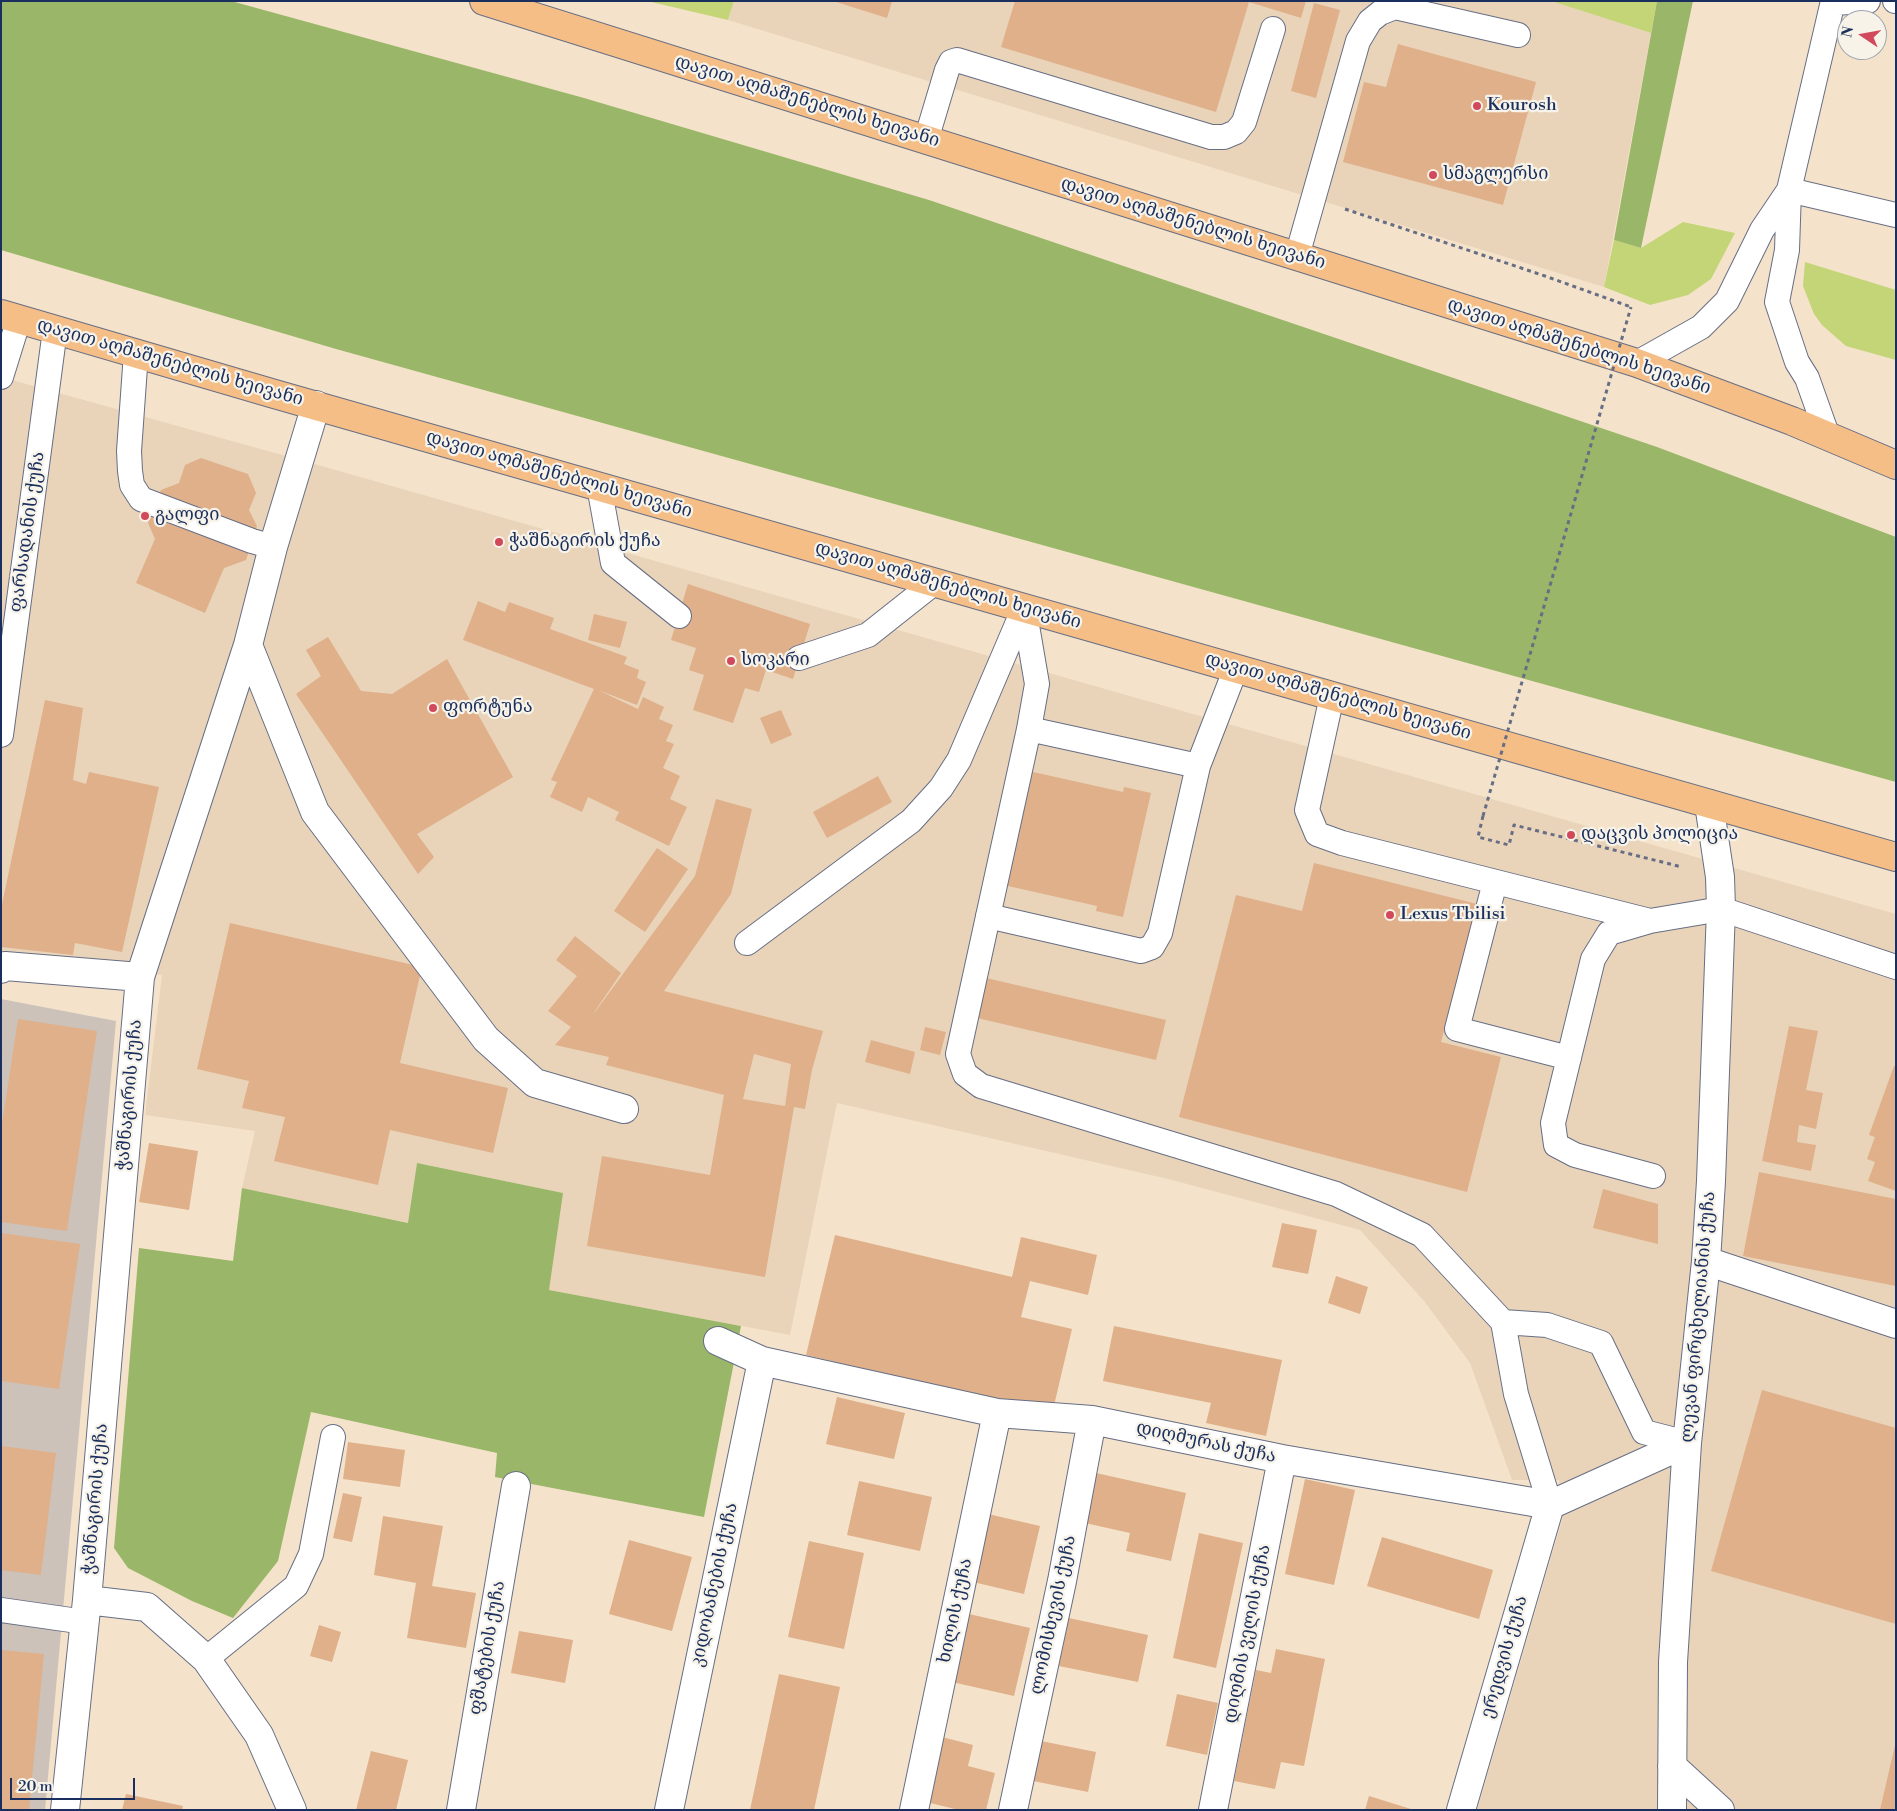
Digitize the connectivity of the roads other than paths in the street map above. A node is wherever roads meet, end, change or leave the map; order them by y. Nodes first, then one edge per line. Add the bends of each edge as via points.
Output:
1 (484, 1) edge
2 (1868, 1) edge
3 (1833, 2) edge
4 (537, 11) edge
5 (1273, 29) dead end
6 (1518, 36) dead end
7 (926, 140) junction
8 (1789, 190) junction
9 (1896, 215) edge
10 (1297, 256) junction
11 (10, 316) edge
12 (55, 330) junction
13 (136, 354) junction
14 (1637, 363) junction
15 (1, 377) edge
16 (316, 405) junction
17 (1828, 437) junction
18 (1896, 465) edge
19 (599, 486) junction
20 (273, 547) junction
21 (935, 582) junction
22 (1024, 608) junction
23 (679, 616) dead end
24 (248, 645) junction
25 (800, 658) dead end
26 (1236, 668) junction
27 (1332, 696) junction
28 (1029, 729) junction
29 (1, 735) edge
30 (1198, 766) junction
31 (1709, 804) junction
32 (1896, 857) edge
33 (1495, 882) junction
34 (1721, 909) junction
35 (988, 916) junction
36 (1650, 921) junction
37 (747, 943) dead end
38 (1896, 967) edge
39 (1, 969) edge
40 (140, 977) junction
41 (1569, 1058) junction
42 (624, 1109) dead end
43 (1653, 1176) dead end
44 (1706, 1261) junction
45 (1503, 1322) junction
46 (1896, 1324) edge
47 (718, 1341) dead end
48 (762, 1361) junction
49 (997, 1413) junction
50 (1092, 1420) junction
51 (333, 1437) dead end
52 (1687, 1442) junction
53 (1282, 1459) junction
54 (516, 1486) dead end
55 (1550, 1505) junction
56 (1, 1610) edge
57 (86, 1611) junction
58 (206, 1659) junction
59 (1672, 1766) junction
60 (65, 1810) edge
61 (292, 1810) edge
62 (461, 1810) edge
63 (669, 1810) edge
64 (914, 1810) edge
65 (1013, 1810) edge
66 (1213, 1810) edge
67 (1461, 1810) edge
68 (1672, 1810) edge
69 (1720, 1810) edge

1 - 4 highway, დავით აღმაშენებლის ხეივანი
2 - 3 lane
3 - 8 lane
4 - 7 highway, დავით აღმაშენებლის ხეივანი
5 - 7 lane via 1244,122 1236,132 1224,136 1211,137 957,60 951,62 946,70
6 - 10 lane via 1395,7 1370,21 1358,41
7 - 10 highway, დავით აღმაშენებლის ხეივანი
8 - 9 lane
8 - 14 lane via 1762,230 1727,301 1701,327
8 - 17 lane via 1787,250 1777,302
10 - 14 highway, დავით აღმაშენებლის ხეივანი
11 - 12 highway, დავით აღმაშენებლის ხეივანი
11 - 15 lane
12 - 13 highway, დავით აღმაშენებლის ხეივანი
12 - 29 lane, ფარსადანის ქუჩა
13 - 16 highway, დავით აღმაშენებლის ხეივანი
13 - 20 lane via 129,451 132,485 141,499
14 - 17 highway, დავით აღმაშენებლის ხეივანი
16 - 19 highway, დავით აღმაშენებლის ხეივანი
16 - 20 street, ჭაშნაგირის ქუჩა
17 - 18 highway, დავით აღმაშენებლის ხეივანი
19 - 21 highway, დავით აღმაშენებლის ხეივანი
19 - 23 lane via 613,563
20 - 24 street, ჭაშნაგირის ქუჩა
21 - 22 highway, დავით აღმაშენებლის ხეივანი
21 - 25 lane via 868,635
22 - 26 highway, დავით აღმაშენებლის ხეივანი
22 - 28 lane via 1037,684
22 - 37 lane via 958,760 941,788 911,822
24 - 40 street, ჭაშნაგირის ქუჩა
24 - 42 street via 315,812 486,1039 535,1083
26 - 27 highway, დავით აღმაშენებლის ხეივანი
26 - 30 lane
27 - 31 highway, დავით აღმაშენებლის ხეივანი
27 - 33 lane via 1307,810 1317,834
28 - 30 lane
28 - 35 lane
30 - 35 lane via 1160,932 1152,947 1141,951
31 - 32 highway, დავით აღმაშენებლის ხეივანი
31 - 34 street, ლევან ფირცხელიანის ქუჩა via 1720,877
33 - 36 lane
33 - 41 lane via 1457,1028
34 - 36 lane
34 - 38 lane
34 - 44 street, ლევან ფირცხელიანის ქუჩა
35 - 45 lane via 958,1054 964,1074 981,1086 1336,1194 1422,1235
36 - 41 lane via 1610,933 1593,959
39 - 40 street via 5,966
40 - 57 street, ჭაშნაგირის ქუჩა
41 - 43 lane via 1553,1122 1556,1144 1575,1155
44 - 46 street
44 - 52 street, ლევან ფირცხელიანის ქუჩა
45 - 52 lane via 1548,1326 1601,1343 1644,1432
45 - 55 lane via 1516,1394
47 - 48 street, დიღმურას ქუჩა
48 - 49 street, დიღმურას ქუჩა
48 - 63 street, კიდობანების ქუჩა
49 - 50 street, დიღმურას ქუჩა
49 - 64 street, ხილის ქუჩა
50 - 53 street, დიღმურას ქუჩა
50 - 65 street, ლომისხევის ქუჩა via 1062,1582
51 - 58 lane via 311,1554 296,1586
52 - 55 street
52 - 59 street, ლევან ფირცხელიანის ქუჩა via 1673,1662
53 - 55 street, დიღმურას ქუჩა
53 - 66 street, დიღმის ველის ქუჩა
54 - 62 street, ფშატების ქუჩა
55 - 67 street, ერედვის ქუჩა
56 - 57 lane
57 - 58 street via 147,1606
57 - 60 street, ჭაშნაგირის ქუჩა
58 - 61 street via 259,1735
59 - 68 street, ლევან ფირცხელიანის ქუჩა
59 - 69 street

